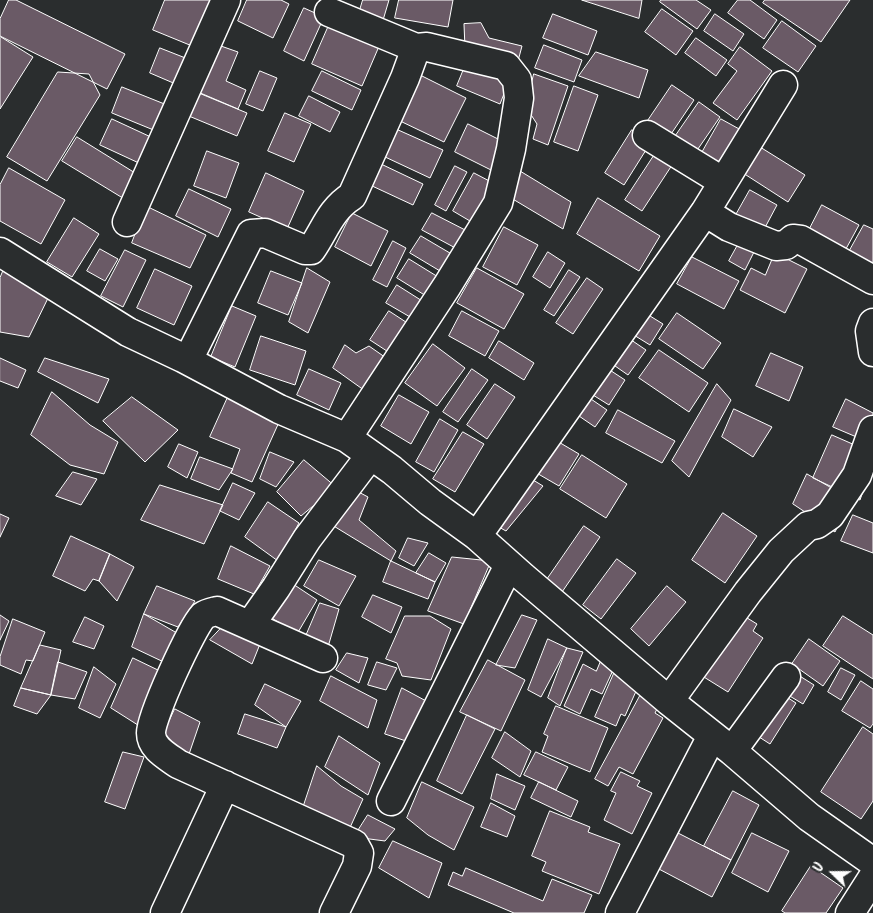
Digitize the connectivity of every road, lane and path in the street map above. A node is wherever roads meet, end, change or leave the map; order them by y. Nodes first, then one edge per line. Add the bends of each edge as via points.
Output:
1 (226, 0) edge
2 (329, 12) dead end
3 (416, 48) junction
4 (783, 85) dead end
5 (647, 135) dead end
6 (722, 181) junction
7 (705, 212) junction
8 (127, 222) dead end
9 (0, 252) edge
10 (873, 280) edge
11 (873, 323) edge
12 (873, 352) edge
13 (188, 360) junction
14 (873, 430) edge
15 (347, 438) junction
16 (370, 456) junction
17 (477, 536) junction
18 (510, 565) junction
19 (250, 625) junction
20 (323, 658) dead end
21 (786, 677) dead end
22 (669, 701) junction
23 (722, 743) junction
24 (225, 785) junction
25 (391, 801) dead end
26 (873, 862) edge
27 (873, 877) edge
28 (165, 913) edge
29 (334, 913) edge
30 (620, 913) edge
31 (850, 913) edge

1 - 8 street
2 - 3 street
3 - 13 street via 352,196 340,203 311,250 265,233 251,234
3 - 15 street via 427,47 506,66 517,80 519,98 511,149 498,203
4 - 6 street
5 - 6 street
6 - 7 street
7 - 10 street via 729,227 776,246 786,245 793,239 801,240
7 - 17 street
9 - 13 street via 128,332
11 - 12 street via 870,331
13 - 15 street via 279,409
14 - 22 street via 857,475 830,515 808,526 781,551
15 - 16 street
16 - 17 street
16 - 19 street via 307,539
17 - 18 street
18 - 22 street
18 - 25 street
19 - 20 street
19 - 24 street via 218,611 204,614 193,630 154,716 151,734 156,747 178,764
21 - 23 street
22 - 23 street
23 - 26 street via 810,817
23 - 30 street
24 - 28 street
24 - 29 street via 354,844 359,853 358,866
27 - 31 street

